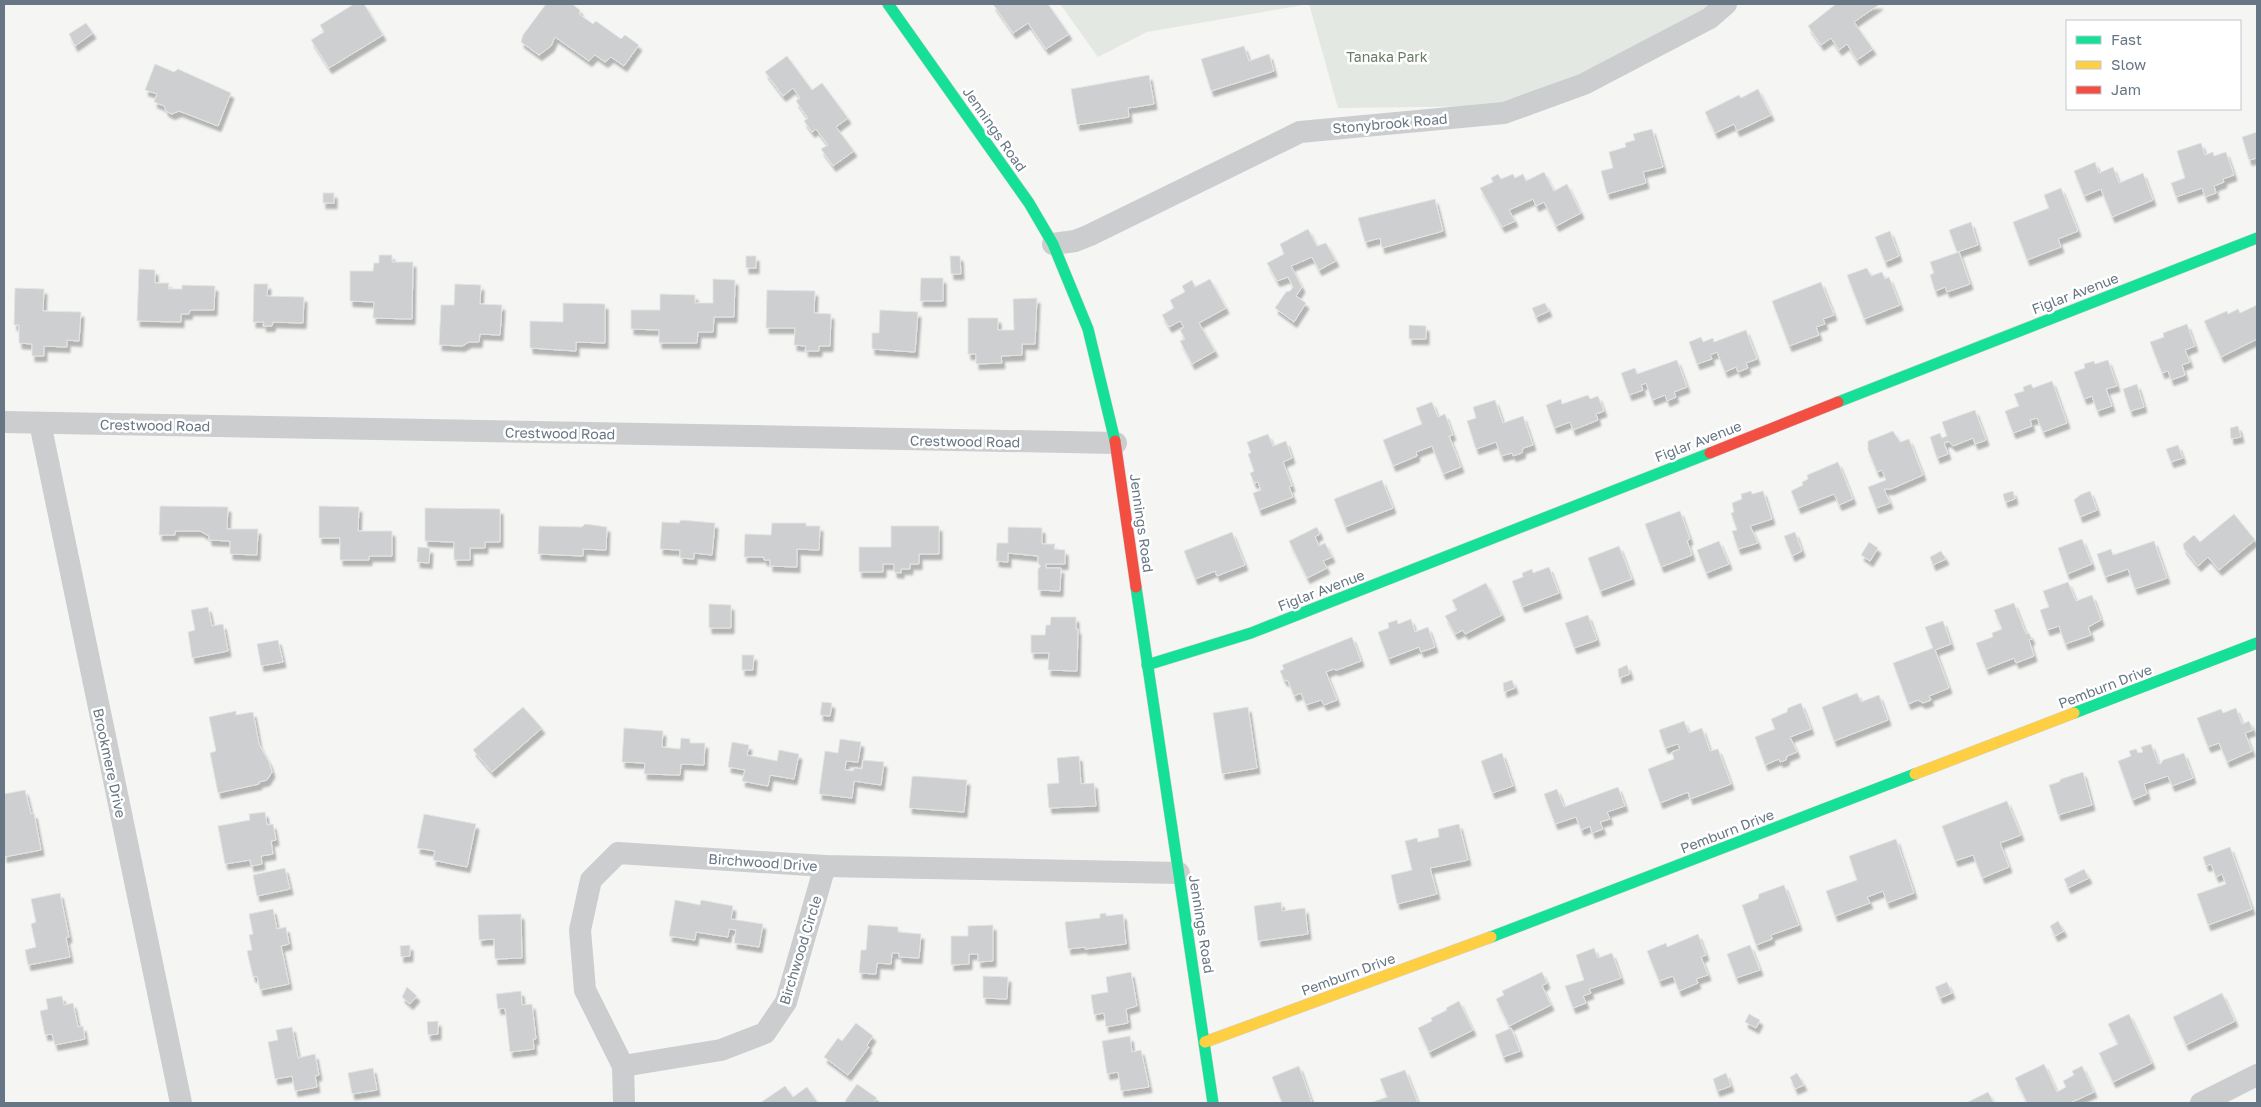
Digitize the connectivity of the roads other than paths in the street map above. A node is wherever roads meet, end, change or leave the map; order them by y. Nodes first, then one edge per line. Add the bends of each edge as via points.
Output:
1 (888, 4) edge
2 (1726, 4) edge
3 (2257, 238) edge
4 (1053, 244) junction
5 (4, 422) edge
6 (40, 422) junction
7 (1116, 443) junction
8 (2257, 643) edge
9 (1147, 665) junction
10 (825, 866) junction
11 (1179, 873) junction
12 (1205, 1042) junction
13 (623, 1066) junction
14 (2257, 1075) edge
15 (181, 1103) edge
16 (624, 1103) edge
17 (1213, 1103) edge
18 (2201, 1103) edge

1 - 4 street, Jennings Road via 1029,203
2 - 4 street, Stonybrook Road via 1710,18 1584,84 1504,113 1300,132 1090,235
3 - 9 street, Figlar Avenue via 1252,633
4 - 7 street, Jennings Road via 1088,329
5 - 6 street, Crestwood Road
6 - 7 street, Crestwood Road
6 - 15 street, Brookmere Drive
7 - 9 street, Jennings Road
8 - 12 street, Pemburn Drive via 1488,939
9 - 11 street, Jennings Road
10 - 11 street, Birchwood Drive
10 - 13 street, Birchwood Circle via 786,1002 765,1033 721,1050
10 - 13 street, Birchwood Drive via 618,853 592,880 580,930 584,990
11 - 12 street, Jennings Road
12 - 17 street, Jennings Road
13 - 16 street, Birchwood Drive
14 - 18 street

